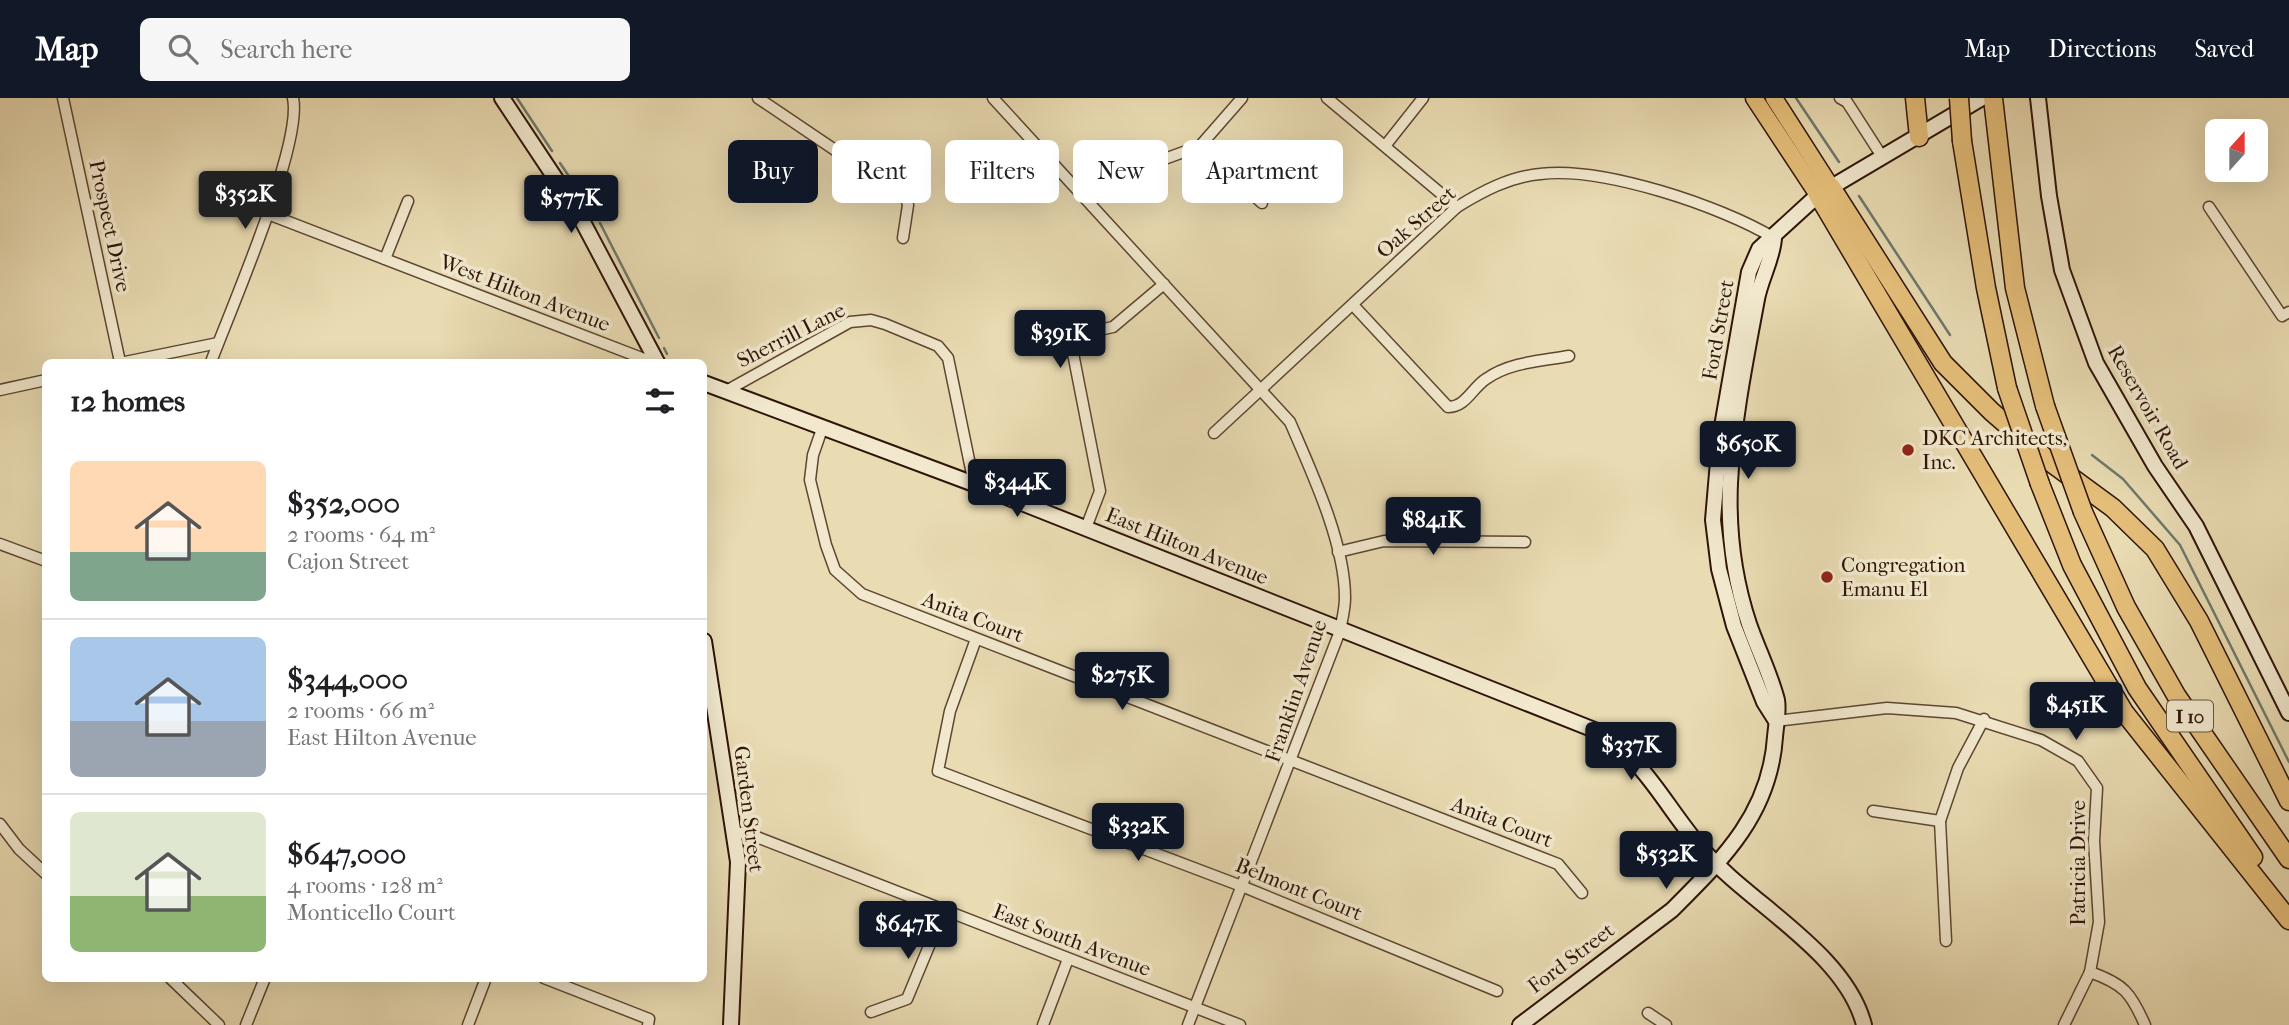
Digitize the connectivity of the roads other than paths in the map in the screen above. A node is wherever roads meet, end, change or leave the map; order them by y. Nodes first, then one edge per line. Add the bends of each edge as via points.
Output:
1 (63, 98) edge
2 (293, 98) edge
3 (502, 98) edge
4 (758, 98) edge
5 (993, 98) edge
6 (1242, 98) edge
7 (1327, 98) edge
8 (1423, 98) edge
9 (1754, 98) edge
10 (1773, 98) edge
11 (1840, 98) edge
12 (1915, 98) edge
13 (1959, 98) edge
14 (1982, 98) edge
15 (1993, 98) edge
16 (2038, 98) edge
17 (1919, 137) junction
18 (1205, 140) edge
19 (1385, 146) junction
20 (1883, 158) junction
21 (1073, 184) edge
22 (1824, 191) junction
23 (408, 201) dead end
24 (1091, 203) edge
25 (1457, 207) junction
26 (2209, 207) dead end
27 (268, 214) junction
28 (903, 238) dead end
29 (1774, 238) junction
30 (385, 259) junction
31 (1164, 284) junction
32 (1353, 305) junction
33 (2289, 312) edge
34 (218, 343) junction
35 (1569, 356) dead end
36 (121, 359) edge
37 (137, 359) edge
38 (212, 359) edge
39 (644, 359) edge
40 (655, 359) edge
41 (42, 381) edge
42 (707, 384) edge
43 (1729, 389) junction
44 (0, 390) edge
45 (1263, 390) junction
46 (726, 391) junction
47 (822, 429) junction
48 (1214, 433) dead end
49 (1735, 439) junction
50 (974, 484) junction
51 (1086, 528) junction
52 (1525, 542) dead end
53 (0, 544) edge
54 (1338, 552) junction
55 (42, 560) edge
56 (1340, 631) junction
57 (976, 639) junction
58 (707, 660) edge
59 (2289, 713) edge
60 (1984, 719) junction
61 (1776, 720) junction
62 (1292, 761) junction
63 (2289, 802) edge
64 (1873, 811) dead end
65 (1940, 821) junction
66 (0, 824) edge
67 (734, 832) junction
68 (2289, 859) edge
69 (1716, 863) junction
70 (42, 870) edge
71 (1244, 887) junction
72 (1582, 893) dead end
73 (944, 910) junction
74 (2289, 911) edge
75 (2289, 920) edge
76 (1946, 941) dead end
77 (1068, 959) junction
78 (2090, 972) junction
79 (174, 982) edge
80 (263, 982) edge
81 (484, 982) edge
82 (553, 982) edge
83 (1497, 991) dead end
84 (1195, 1008) junction
85 (871, 1012) dead end
86 (1648, 1013) dead end
87 (648, 1022) edge
88 (219, 1025) edge
89 (246, 1025) edge
90 (468, 1025) edge
91 (731, 1025) edge
92 (1044, 1025) edge
93 (1188, 1025) edge
94 (1240, 1025) edge
95 (1520, 1025) edge
96 (1666, 1025) edge
97 (1864, 1025) edge
98 (2064, 1025) edge
99 (2145, 1025) edge

1 - 36 street, Prospect Drive
2 - 27 street via 294,125
3 - 40 street via 577,211
4 - 28 street via 906,198
5 - 21 street, Franklin Avenue
6 - 18 street
7 - 19 street
8 - 19 street
9 - 22 main road
10 - 22 main road
11 - 20 street
12 - 17 highway
13 - 74 highway, I 10, bridge via 1983,275 2007,387 2072,565 2137,688
14 - 17 street, Ford Street
15 - 68 highway, I 10, bridge via 2015,288 2045,406 2084,512 2126,607 2176,695
16 - 59 street, Reservoir Road via 2062,270 2096,363 2155,466 2196,526
17 - 20 street, Ford Street
19 - 25 street
20 - 22 street, Ford Street
22 - 29 street, Ford Street
22 - 63 highway via 1943,363 1992,412 2113,508 2155,549 2199,621
22 - 75 highway via 2124,712
23 - 30 street
24 - 31 street, Franklin Avenue
25 - 29 street, Oak Street via 1515,179 1570,172 1719,211
25 - 32 street, Oak Street
26 - 33 street via 2282,316
27 - 30 street, West Hilton Avenue
27 - 34 street
29 - 43 street, Ford Street via 1759,249 1749,272
29 - 49 street, Ford Street via 1757,299
30 - 39 street, West Hilton Avenue
31 - 45 street, Franklin Avenue
31 - 51 street via 1113,327 1081,332 1072,343 1100,491
32 - 35 street via 1448,407 1462,403 1484,380 1509,366
32 - 45 street, Oak Street
34 - 37 street
34 - 38 street
41 - 44 street
42 - 46 street, East Hilton Avenue
43 - 49 street via 1735,399 1729,431
43 - 61 street, Ford Street via 1715,480 1713,520 1719,569 1734,626 1764,702
45 - 48 street, Oak Street
45 - 54 street, Franklin Avenue via 1290,422 1315,479
46 - 47 street, East Hilton Avenue
46 - 50 street, Sherrill Lane via 850,322 885,324 929,341 948,358
47 - 50 street, East Hilton Avenue
47 - 57 street, Anita Court via 810,480 835,570 862,594
49 - 61 street, Ford Street via 1729,518 1735,568 1749,625 1778,703
50 - 51 street, East Hilton Avenue
51 - 56 street, East Hilton Avenue
52 - 54 street via 1384,541
53 - 55 street
54 - 56 street, Franklin Avenue via 1345,598
56 - 62 street, Franklin Avenue
56 - 69 street, East Hilton Avenue via 1615,742 1642,767
57 - 62 street, Anita Court
57 - 71 street, Belmont Court via 950,712 938,771
58 - 67 street, Garden Street
60 - 61 street, Patricia Drive via 1886,708
60 - 65 street via 1958,768
60 - 78 street, Patricia Drive via 2061,750 2078,761 2097,788 2094,841 2099,922
61 - 69 street, Ford Street via 1774,756 1760,803 1746,830
62 - 71 street, Franklin Avenue
62 - 72 street, Anita Court via 1558,864
64 - 65 street
65 - 76 street
66 - 70 street
67 - 73 street, East South Avenue via 750,834
67 - 91 street, Garden Street via 738,877
69 - 95 street, Ford Street via 1672,910
69 - 97 street, East Hilton Avenue via 1836,972 1853,994
71 - 83 street, Belmont Court
71 - 84 street, Franklin Avenue
73 - 77 street, East South Avenue
73 - 85 street via 907,999
77 - 84 street, East South Avenue
77 - 92 street
78 - 98 street, Patricia Drive
78 - 99 street via 2117,982 2134,1000
79 - 88 street
80 - 89 street
81 - 90 street
82 - 87 street
84 - 93 street, Franklin Avenue
84 - 94 street, East South Avenue
86 - 96 street

